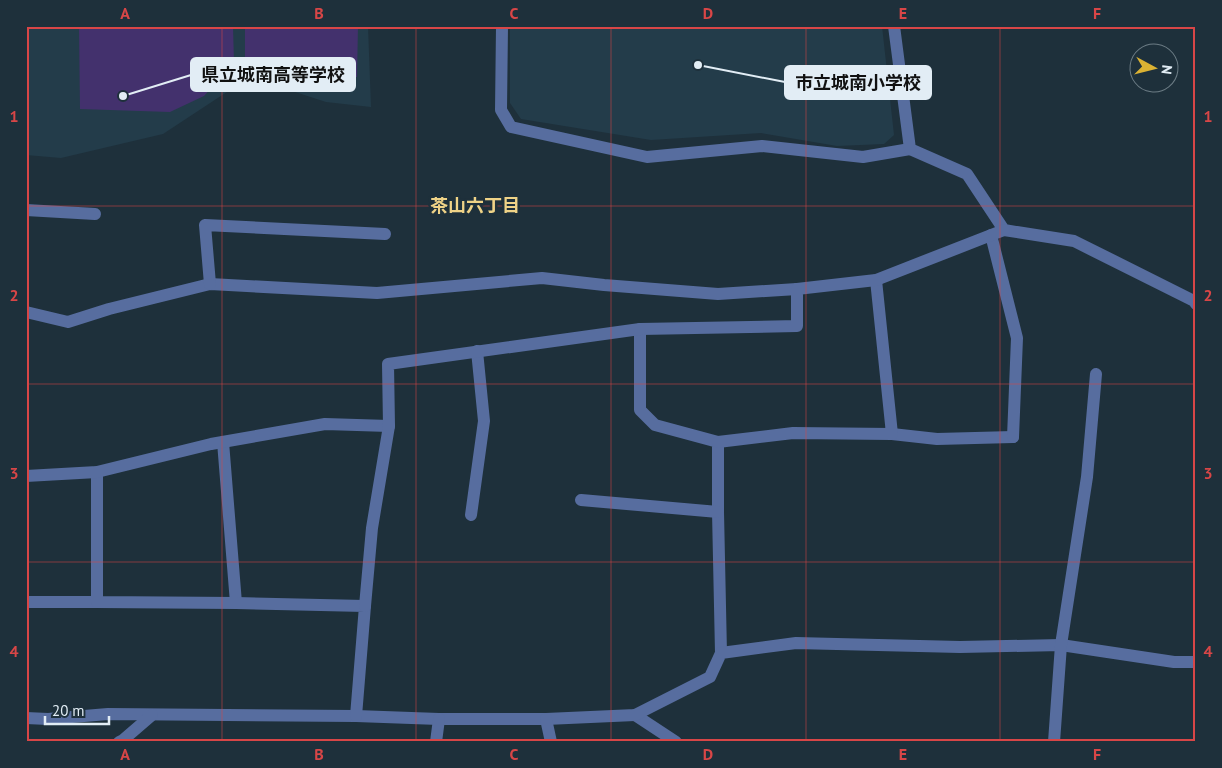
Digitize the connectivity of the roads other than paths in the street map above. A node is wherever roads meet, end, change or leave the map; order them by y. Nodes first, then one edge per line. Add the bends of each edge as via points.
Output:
1 (502, 26) edge
2 (894, 26) edge
3 (910, 149) junction
4 (26, 210) edge
5 (95, 214) dead end
6 (1004, 230) junction
7 (385, 234) dead end
8 (991, 235) junction
9 (876, 280) junction
10 (210, 284) junction
11 (797, 289) junction
12 (1196, 304) edge
13 (26, 312) edge
14 (640, 329) junction
15 (477, 351) junction
16 (1096, 374) dead end
17 (389, 426) junction
18 (892, 434) junction
19 (222, 442) junction
20 (718, 442) junction
21 (98, 472) junction
22 (26, 476) edge
23 (581, 500) dead end
24 (718, 512) junction
25 (471, 515) dead end
26 (26, 602) edge
27 (98, 602) junction
28 (236, 603) junction
29 (365, 606) junction
30 (1061, 645) junction
31 (721, 653) junction
32 (1196, 662) edge
33 (152, 714) junction
34 (635, 715) junction
35 (356, 716) junction
36 (26, 718) edge
37 (546, 718) junction
38 (439, 719) junction
39 (119, 742) edge
40 (436, 742) edge
41 (551, 742) edge
42 (676, 742) edge
43 (1054, 742) edge

1 - 3 street via 501,110 511,127 647,157 762,146 863,157
2 - 3 street
3 - 6 street via 967,174
4 - 5 street
6 - 8 street
6 - 12 street via 1074,241
7 - 10 street via 205,225
8 - 9 street
8 - 18 street via 1017,338 1013,437 937,439
9 - 11 street
9 - 18 street
10 - 11 street via 376,293 542,278 718,294
10 - 13 street via 68,322
11 - 14 street via 797,326
14 - 15 street
14 - 20 street via 640,410 655,425
15 - 17 street via 388,364
15 - 25 street via 484,422
16 - 30 street via 1087,477
17 - 19 street via 325,424
17 - 29 street via 372,528
18 - 20 street via 793,433
19 - 21 street
19 - 28 street
20 - 24 street
21 - 22 street
21 - 27 street
23 - 24 street
24 - 31 street
26 - 27 street
27 - 28 street
28 - 29 street
29 - 35 street
30 - 31 street via 960,647 796,642
30 - 32 street via 1174,662
30 - 43 street
31 - 34 street via 710,678
33 - 35 street
33 - 36 street
33 - 39 street
34 - 37 street
34 - 42 street
35 - 38 street
37 - 38 street
37 - 41 street
38 - 40 street

